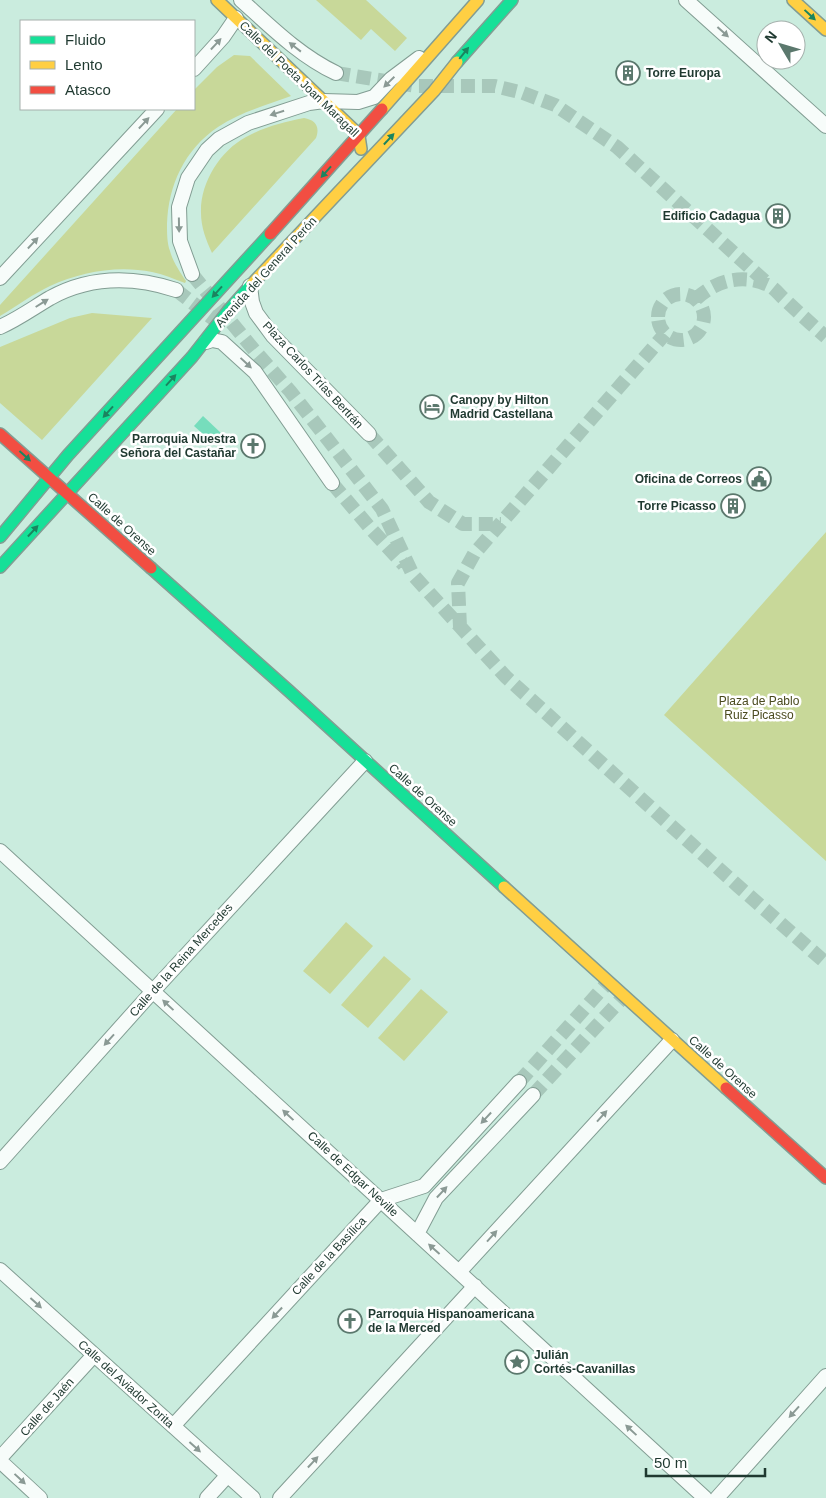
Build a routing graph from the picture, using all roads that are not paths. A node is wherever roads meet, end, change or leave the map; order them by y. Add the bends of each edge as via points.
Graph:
1 (217, 0) edge
2 (242, 0) edge
3 (478, 0) edge
4 (512, 0) edge
5 (686, 0) edge
6 (793, 0) edge
7 (236, 18) junction
8 (826, 30) edge
9 (441, 40) junction
10 (195, 68) edge
11 (336, 72) tunnel mouth
12 (324, 100) junction
13 (156, 110) edge
14 (826, 126) edge
15 (359, 136) junction
16 (320, 213) junction
17 (192, 274) tunnel mouth
18 (0, 278) edge
19 (250, 286) junction
20 (176, 290) tunnel mouth
21 (0, 327) edge
22 (206, 342) junction
23 (0, 434) edge
24 (369, 434) tunnel mouth
25 (50, 478) junction
26 (332, 482) tunnel mouth
27 (68, 494) junction
28 (0, 538) edge
29 (0, 567) edge
30 (365, 761) junction
31 (0, 851) edge
32 (153, 991) junction
33 (672, 1040) junction
34 (519, 1082) tunnel mouth
35 (533, 1095) tunnel mouth
36 (0, 1162) edge
37 (826, 1178) edge
38 (381, 1200) junction
39 (417, 1234) junction
40 (0, 1270) edge
41 (459, 1272) junction
42 (475, 1286) junction
43 (94, 1355) junction
44 (826, 1376) edge
45 (173, 1426) junction
46 (0, 1460) edge
47 (227, 1476) junction
48 (40, 1498) edge
49 (207, 1498) edge
50 (253, 1498) edge
51 (280, 1498) edge
52 (705, 1498) edge
53 (717, 1498) edge

1 - 7 main road, Calle del Poeta Joan Maragall
11 -> 2 street, Calle del Poeta Joan Maragall via 298,49
3 - 9 main road, Avenida del General Perón
16 -> 4 main road, Avenida del General Perón via 434,91
5 -> 14 street
6 -> 8 main road
10 -> 7 street
7 - 12 main road, Calle del Poeta Joan Maragall
9 -> 12 street, Avenida del General Perón via 374,97 358,102
9 - 15 main road, Avenida del General Perón
12 - 15 main road, Calle del Poeta Joan Maragall
12 -> 17 street, Avenida del General Perón via 248,123 207,150 188,178 180,207 180,241
18 -> 13 street
15 - 16 main road, Calle del Poeta Joan Maragall via 360,157 334,189
15 -> 25 main road, Avenida del General Perón
16 - 19 main road, Avenida del General Perón
19 - 22 main road, Avenida del General Perón
19 - 24 street, Plaza Carlos Trías Bertrán via 256,313 273,336
21 -> 20 street via 50,298 85,284 137,280
22 -> 26 street via 222,342 255,372
27 -> 22 main road, Avenida del General Perón
23 -> 25 main road, Calle de Orense
25 - 27 main road, Calle de Orense
25 - 28 main road, Avenida del General Perón
29 -> 27 main road, Avenida del General Perón
27 - 30 main road, Calle de Orense
30 - 32 street, Calle de la Reina Mercedes
30 - 33 main road, Calle de Orense
31 - 32 street, Calle de Edgar Neville
32 -> 36 street, Calle de la Reina Mercedes
38 -> 32 street, Calle de Edgar Neville
33 - 37 main road, Calle de Orense
41 -> 33 street
34 -> 38 street, Calle de la Basílica via 424,1186
39 -> 35 street via 436,1198
38 - 39 street, Calle de Edgar Neville
38 -> 45 street, Calle de la Basílica
41 -> 39 street, Calle de Edgar Neville
40 -> 43 street, Calle del Aviador Zorita
41 - 42 street, Calle de Edgar Neville
51 -> 42 street
52 -> 42 street, Calle de Edgar Neville
43 - 45 street, Calle del Aviador Zorita
43 - 46 street, Calle de Jaén
44 -> 53 street
45 -> 47 street, Calle del Aviador Zorita
46 -> 48 street
47 - 49 street
47 - 50 street, Calle del Aviador Zorita

